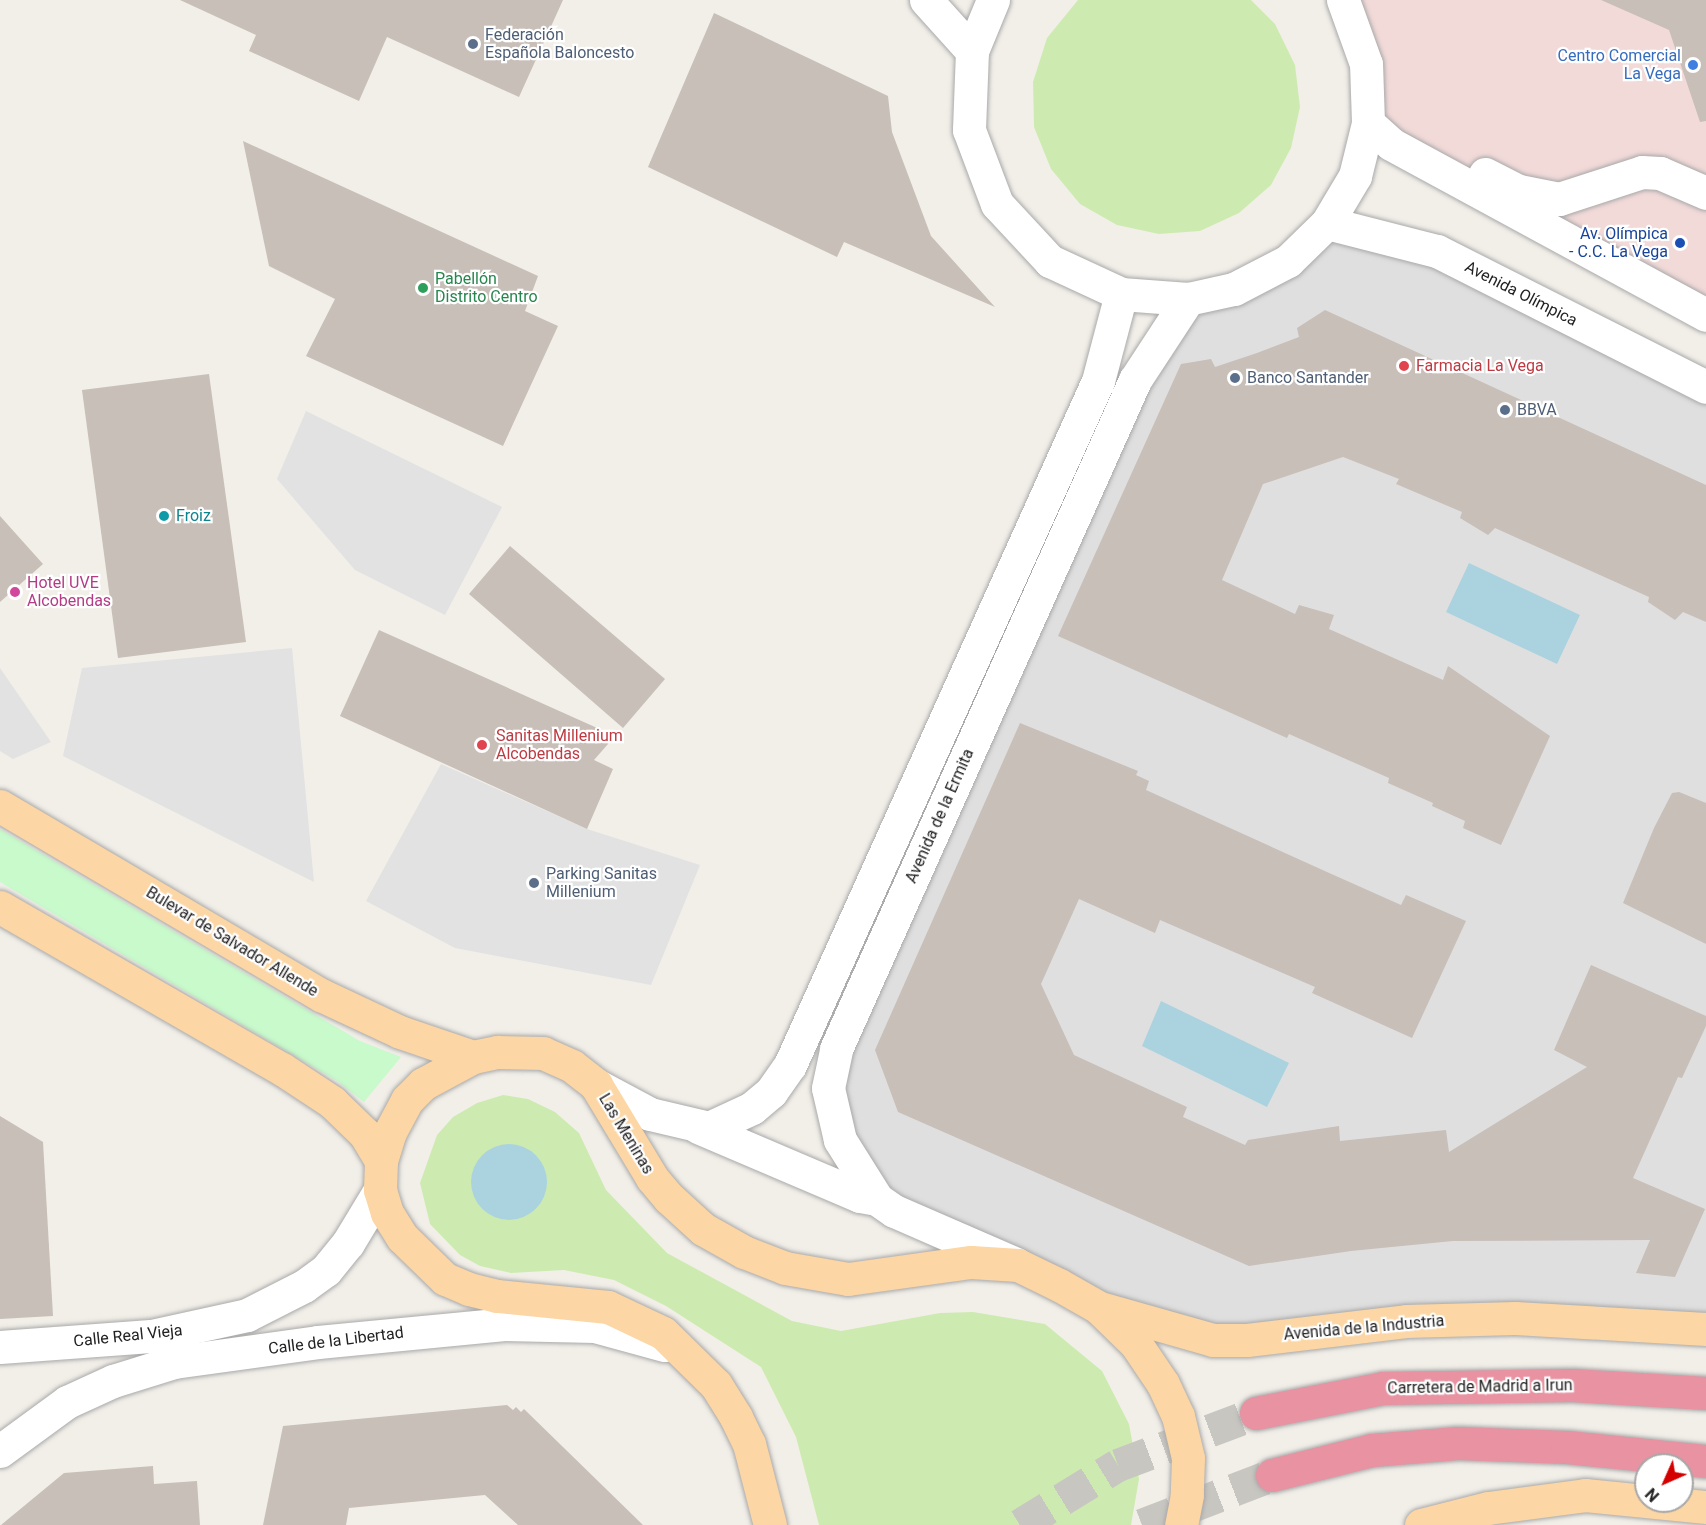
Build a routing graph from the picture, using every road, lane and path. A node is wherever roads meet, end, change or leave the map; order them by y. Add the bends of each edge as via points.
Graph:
1 (926, 0) edge
2 (993, 0) edge
3 (1343, 0) edge
4 (972, 51) junction
5 (1379, 133) junction
6 (1706, 193) edge
7 (1327, 223) junction
8 (1121, 294) junction
9 (1188, 299) junction
10 (1706, 315) edge
11 (1706, 387) edge
12 (0, 806) edge
13 (0, 907) edge
14 (473, 1057) junction
15 (596, 1085) junction
16 (698, 1127) junction
17 (380, 1176) junction
18 (877, 1199) junction
19 (1018, 1265) junction
20 (1098, 1307) junction
21 (1706, 1329) edge
22 (0, 1347) edge
23 (690, 1357) junction
24 (1706, 1393) edge
25 (1256, 1413) tunnel mouth
26 (749, 1444) junction
27 (0, 1451) edge
28 (1706, 1461) edge
29 (1272, 1475) tunnel mouth
30 (1706, 1507) edge
31 (750, 1525) edge
32 (770, 1525) edge
33 (1181, 1525) edge
34 (1421, 1525) edge

1 - 4 street
2 - 4 street
3 - 5 street via 1366,64
4 - 8 street via 969,130 997,204 1050,261
5 - 6 street via 1475,169 1519,191 1559,199 1642,172 1659,173
5 - 7 street
5 - 10 street
7 - 9 street via 1288,261 1234,289
7 - 11 street, Avenida Olímpica via 1437,251
8 - 9 street
8 - 16 street, Avenida de la Ermita via 1098,381 790,1065 771,1092 752,1108 722,1124
9 - 18 street, Avenida de la Ermita via 1136,380 836,1049 828,1088 831,1111 840,1140
12 - 14 main road, Bulevar de Salvador Allende via 321,995 399,1032
13 - 17 main road via 282,1069 332,1102 365,1134
14 - 15 main road, Las Meninas via 513,1051 543,1053 572,1066
14 - 17 main road, Las Meninas via 423,1084 407,1100 390,1132
15 - 16 street, Avenida de la Ermita via 650,1114
15 - 19 main road, Las Meninas via 652,1178 669,1198 703,1229 744,1252 795,1271 848,1279 971,1262
16 - 18 street via 860,1196
17 - 22 street, Calle Real Vieja via 348,1244 326,1270 304,1286 247,1315 151,1336
17 - 23 main road via 387,1214 402,1237 445,1278 497,1296 608,1307 663,1334
18 - 19 street, Avenida de la Ermita via 894,1211
19 - 20 main road, Las Meninas
20 - 21 main road, Avenida de la Industria via 1213,1340 1247,1340 1406,1321 1515,1318
20 - 33 main road, Las Meninas via 1136,1344 1178,1416 1188,1458
23 - 26 main road via 716,1385
23 - 27 street, Calle de la Libertad via 652,1339 559,1322 451,1327 174,1362 113,1381 67,1402
24 - 25 highway, Carretera de Madrid a Irun via 1572,1385 1383,1388
26 - 31 main road
26 - 32 main road
28 - 29 highway via 1567,1447 1458,1443 1372,1450
30 - 34 main road via 1585,1495 1488,1508

